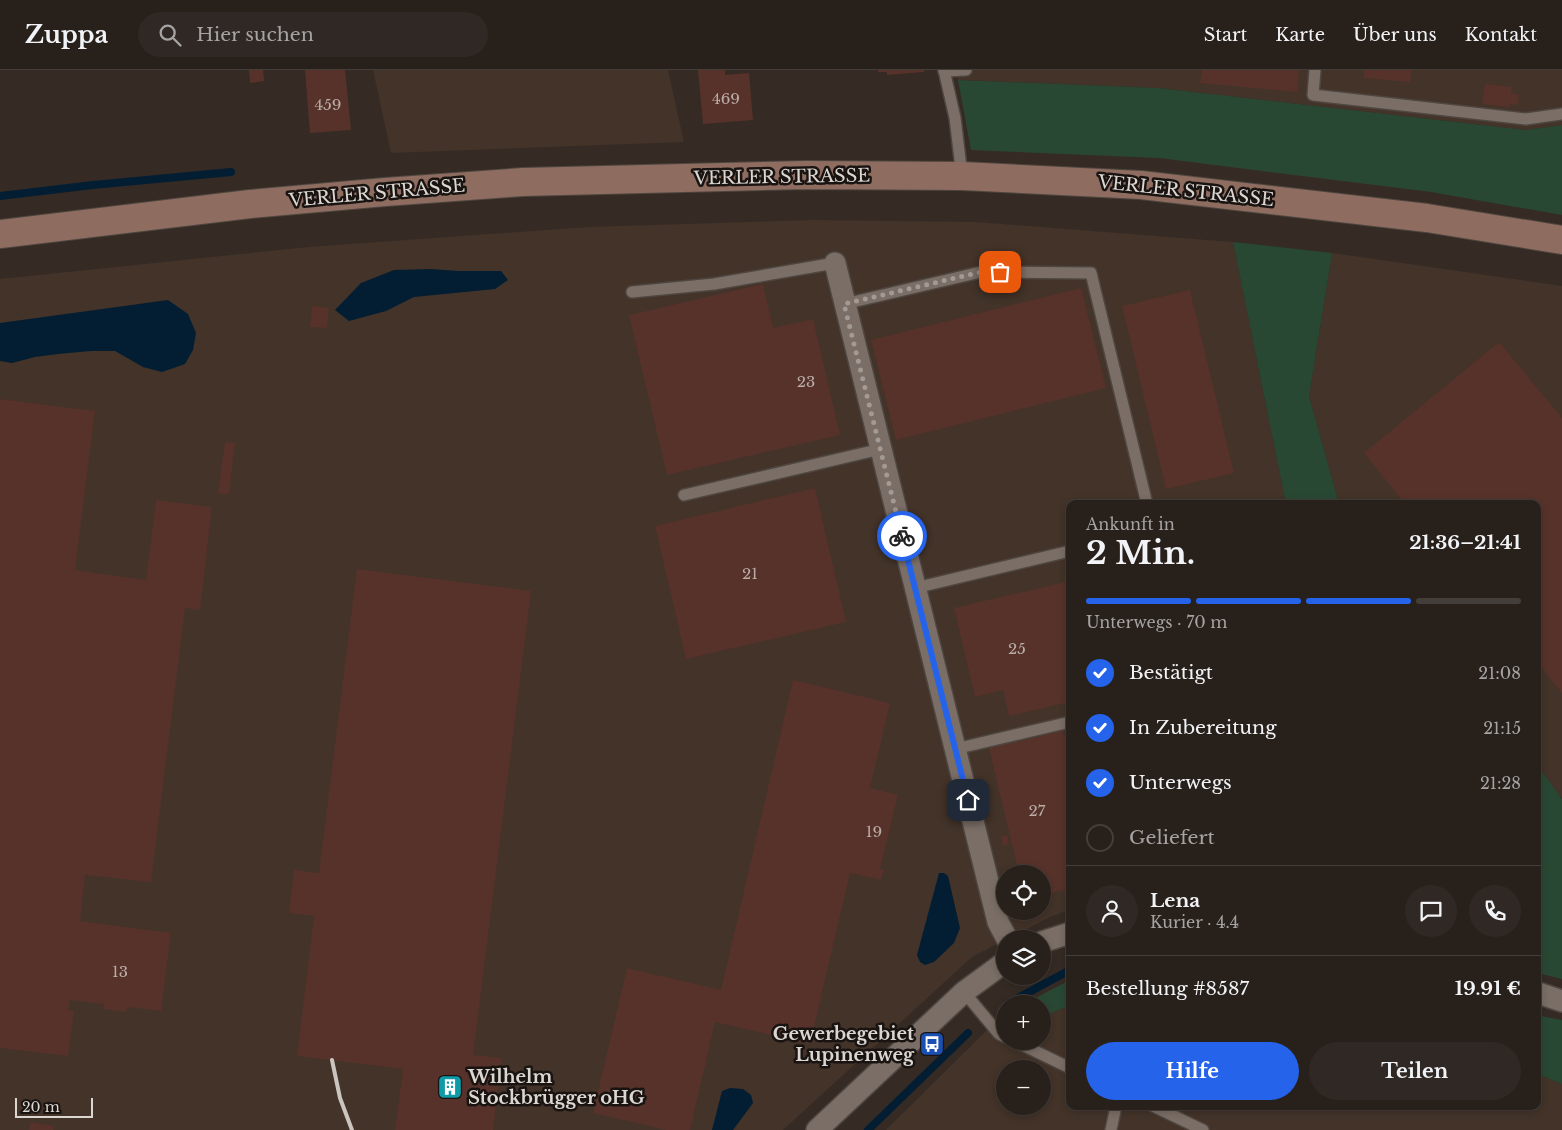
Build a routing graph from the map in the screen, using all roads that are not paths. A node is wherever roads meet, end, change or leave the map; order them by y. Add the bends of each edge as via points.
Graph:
1 (966, 70) edge
2 (1315, 70) edge
3 (944, 71) edge
4 (1562, 114) edge
5 (962, 176) junction
6 (0, 234) edge
7 (1562, 240) edge
8 (835, 262) joint
9 (632, 292) dead end
10 (844, 304) junction
11 (881, 449) junction
12 (684, 495) dead end
13 (1146, 500) edge
14 (1066, 552) edge
15 (915, 588) junction
16 (1066, 723) edge
17 (955, 749) junction
18 (1002, 930) edge
19 (1066, 933) edge
20 (1051, 939) edge
21 (996, 969) edge
22 (964, 992) junction
23 (1541, 994) edge
24 (1562, 1001) edge
25 (996, 1030) edge
26 (1033, 1050) edge
27 (1066, 1066) edge
28 (1115, 1110) edge
29 (1161, 1110) edge
30 (817, 1130) edge
31 (1111, 1130) edge
32 (1204, 1130) edge

1 - 3 lane
2 - 4 lane via 1314,95 1526,119
3 - 5 lane via 955,118
5 - 6 main road, VERLER STRASSE via 806,174 523,182 250,204
5 - 7 main road, VERLER STRASSE via 1141,184 1427,218
8 - 9 lane via 714,284
8 - 10 street
10 - 11 street
10 - 13 lane via 981,272 1091,273
11 - 12 lane
11 - 15 street
14 - 15 lane
15 - 17 street
16 - 17 lane
17 - 18 street
19 - 20 street
21 - 22 street
22 - 25 lane
22 - 30 street
23 - 24 street
26 - 27 lane
28 - 31 lane
29 - 32 lane

